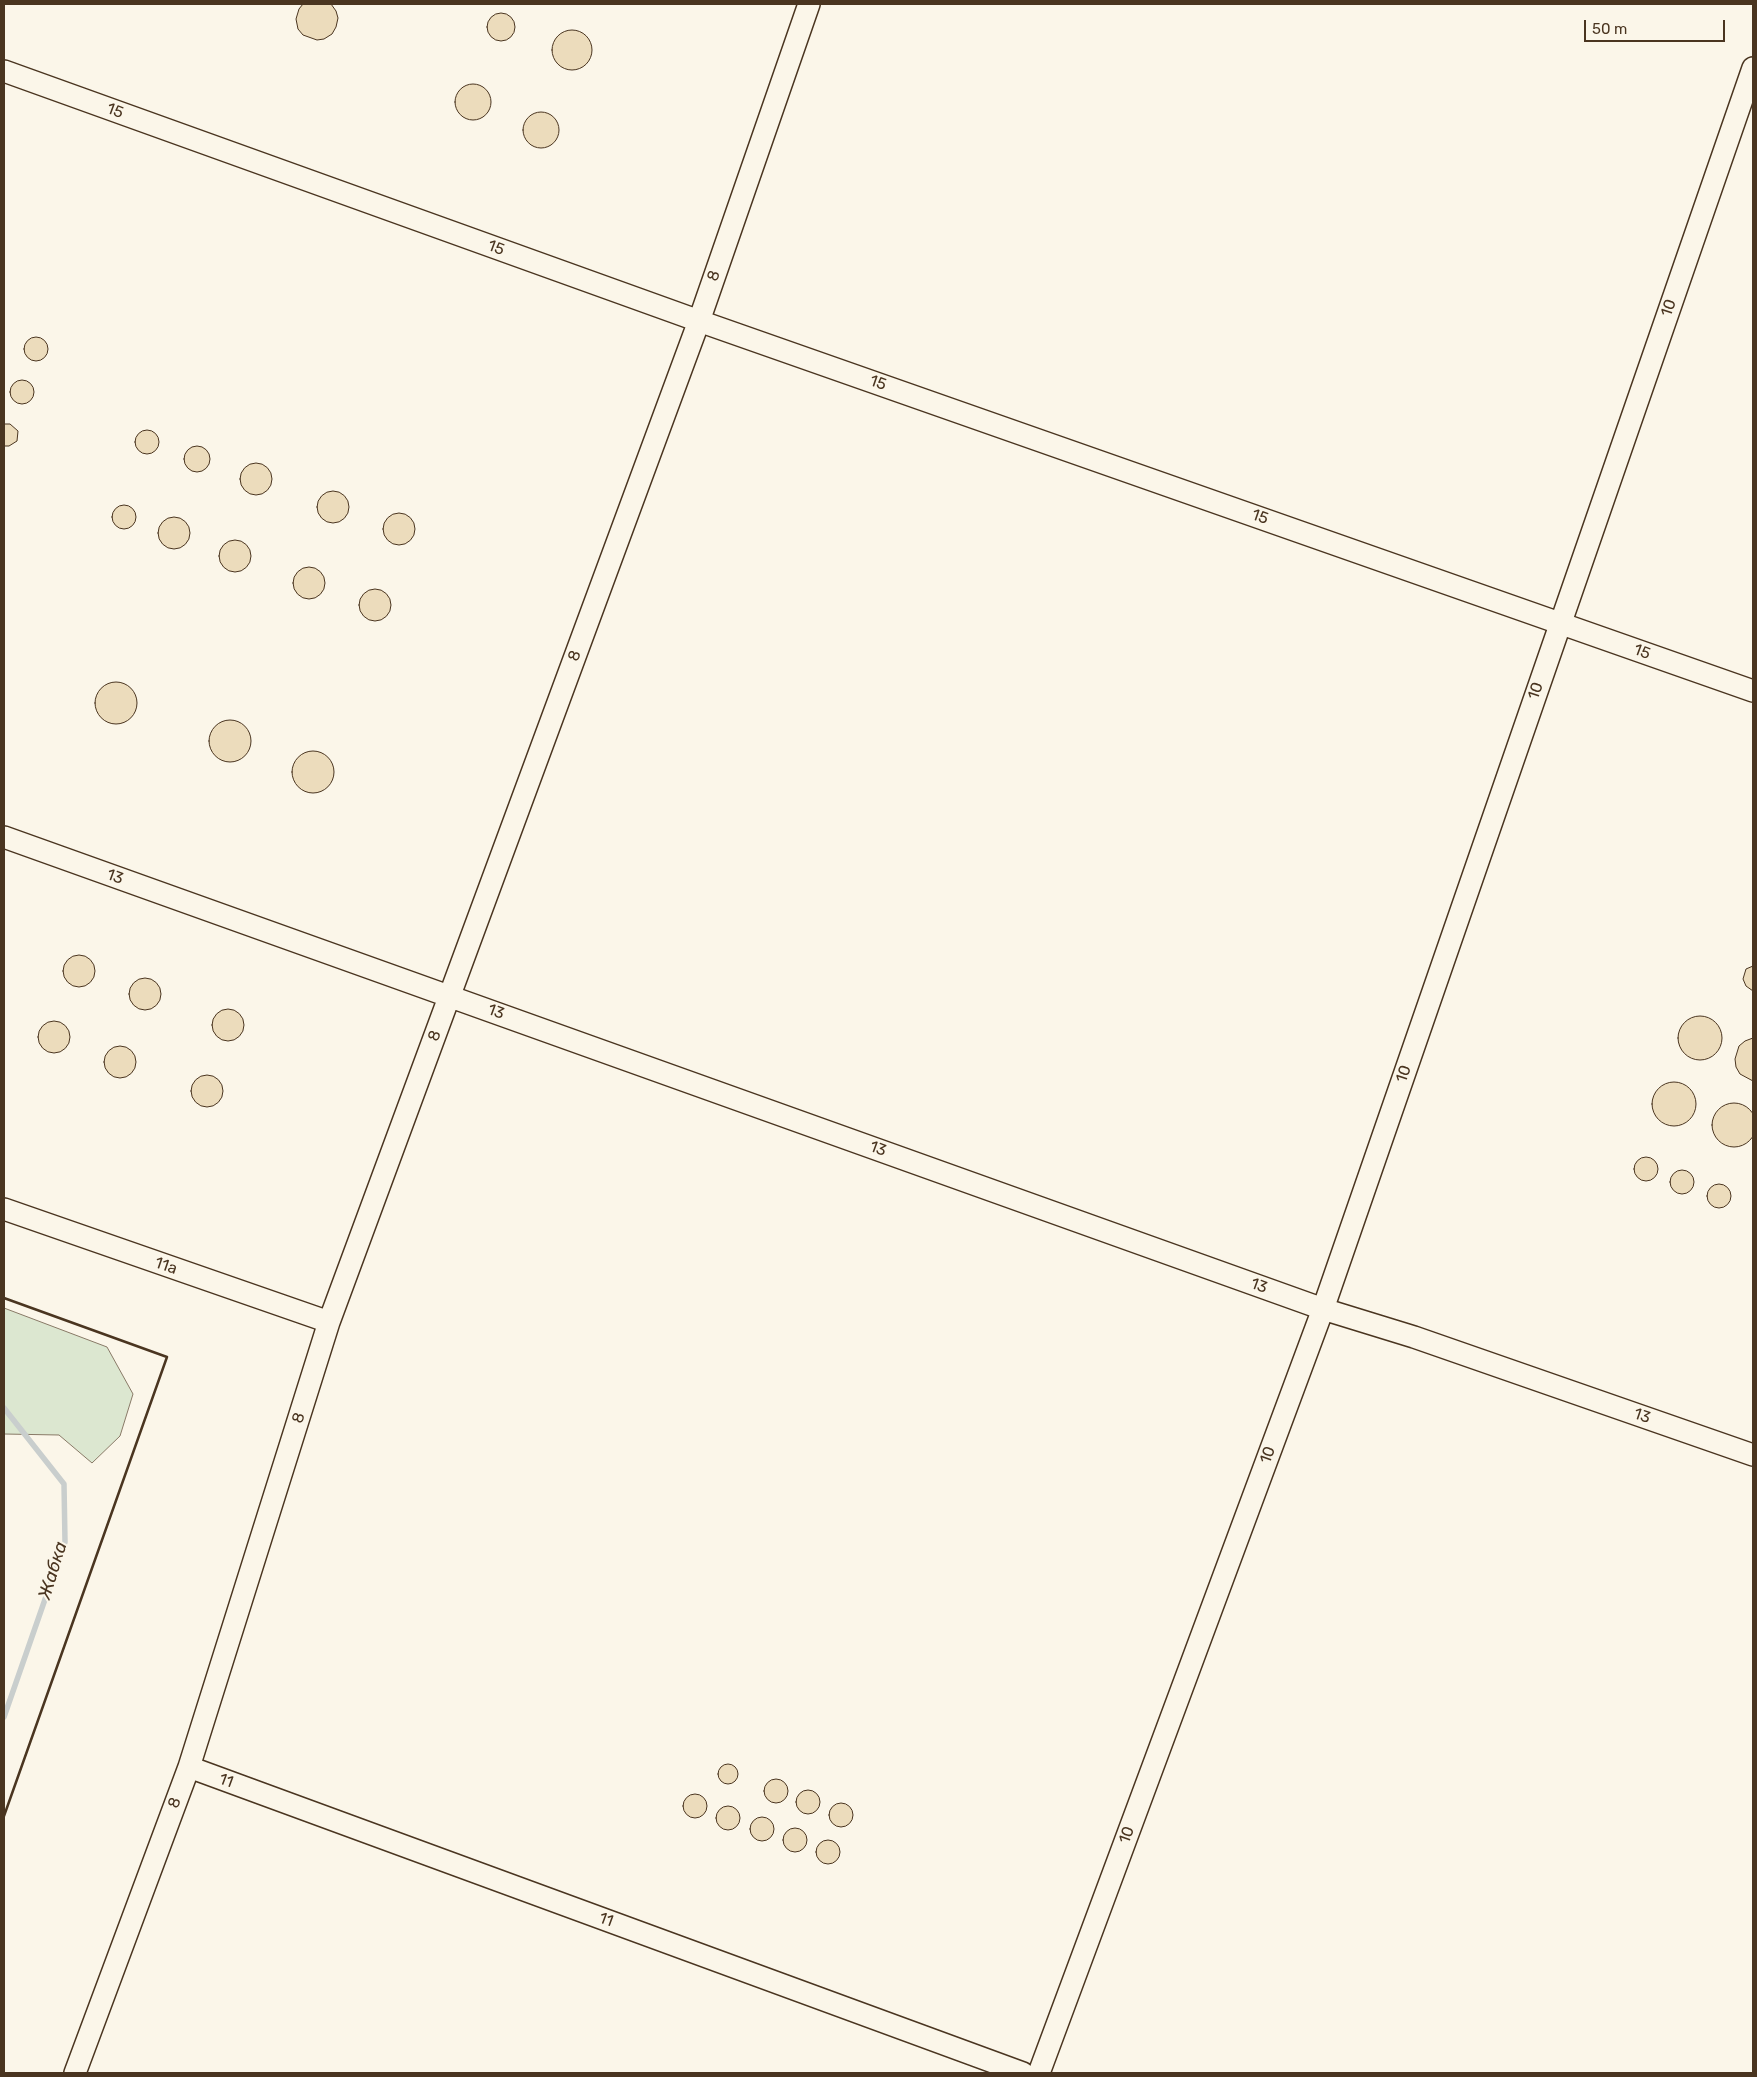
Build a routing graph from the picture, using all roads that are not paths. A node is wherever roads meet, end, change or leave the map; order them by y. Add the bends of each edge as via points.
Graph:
1 (809, 4) edge
2 (1753, 68) edge
3 (4, 71) edge
4 (699, 321) junction
5 (1560, 623) junction
6 (1753, 691) edge
7 (4, 837) edge
8 (450, 996) junction
9 (4, 1209) edge
10 (1323, 1309) junction
11 (329, 1322) junction
12 (1753, 1455) edge
13 (188, 1767) junction
14 (75, 2073) edge
15 (1023, 2073) edge
16 (1038, 2073) edge

1 - 4 lane, 8 / 8
2 - 5 lane, 10 / 10
3 - 4 lane, 15 / 15
4 - 5 lane, 15 / 15
4 - 8 lane, 8 / 8
5 - 6 lane, 15 / 15
5 - 10 lane, 10 / 10
7 - 8 lane, 13 / 13
8 - 10 lane, 13 / 13
8 - 11 lane, 8 / 8
9 - 11 lane, 11a / 11a
10 - 12 lane, 13 / 13 via 1414,1337
10 - 16 lane, 10 / 10
11 - 13 lane, 8 / 8
13 - 14 lane, 8 / 8
13 - 15 lane, 11 / 11

